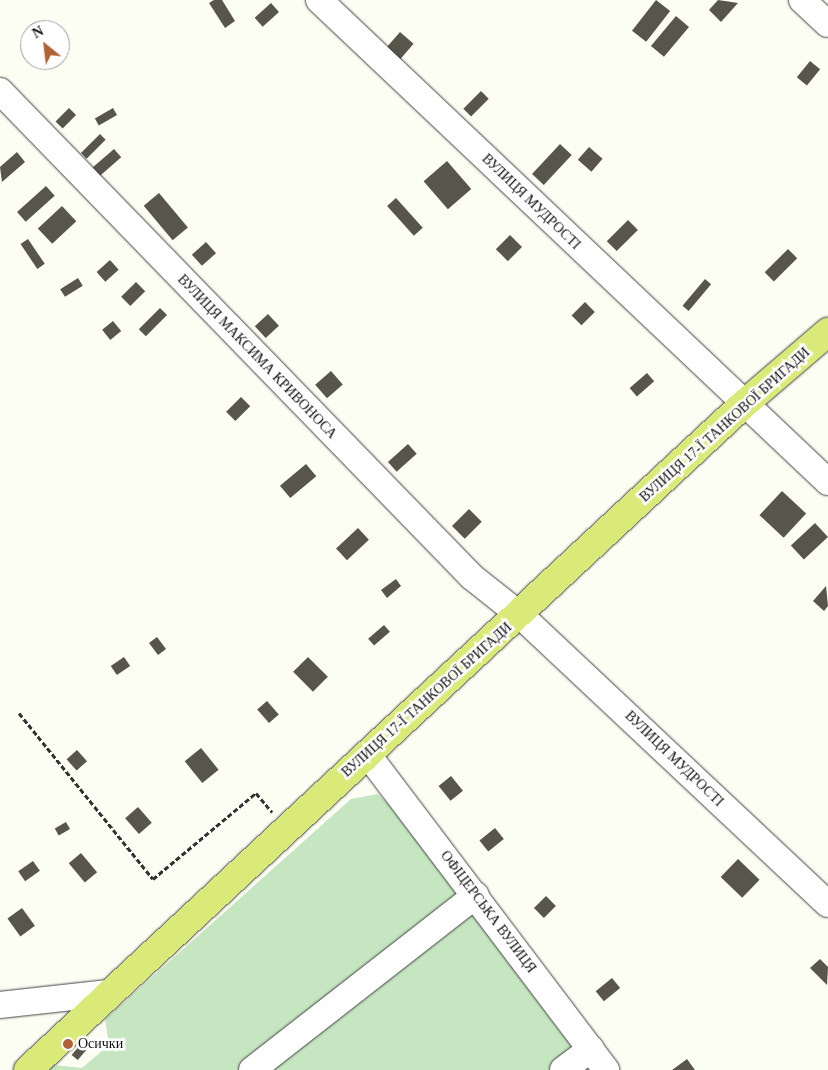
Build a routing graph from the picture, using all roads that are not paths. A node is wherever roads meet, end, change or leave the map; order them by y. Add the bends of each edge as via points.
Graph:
1 (319, 0) edge
2 (802, 0) edge
3 (828, 24) edge
4 (0, 91) edge
5 (828, 332) edge
6 (744, 404) junction
7 (828, 482) edge
8 (520, 615) junction
9 (368, 755) junction
10 (476, 895) junction
11 (828, 904) edge
12 (109, 993) junction
13 (0, 1005) edge
14 (590, 1049) junction
15 (28, 1070) edge
16 (252, 1070) edge
17 (564, 1070) edge
18 (606, 1070) edge

1 - 6 street, ВУЛИЦЯ МУДРОСТІ
2 - 3 street
4 - 8 street, ВУЛИЦЯ МАКСИМА КРИВОНОСА via 472,577
5 - 6 main road, ВУЛИЦЯ 17-Ї ТАНКОВОЇ БРИГАДИ
6 - 7 street, ВУЛИЦЯ МУДРОСТІ
6 - 8 main road, ВУЛИЦЯ 17-Ї ТАНКОВОЇ БРИГАДИ
8 - 9 main road, ВУЛИЦЯ 17-Ї ТАНКОВОЇ БРИГАДИ
8 - 11 street, ВУЛИЦЯ МУДРОСТІ
9 - 10 street, ОФІЦЕРСЬКА ВУЛИЦЯ
9 - 12 main road, ВУЛИЦЯ 17-Ї ТАНКОВОЇ БРИГАДИ
10 - 14 street, ОФІЦЕРСЬКА ВУЛИЦЯ
10 - 16 street
12 - 13 street
12 - 15 main road, ВУЛИЦЯ 17-Ї ТАНКОВОЇ БРИГАДИ
14 - 17 street
14 - 18 street, ОФІЦЕРСЬКА ВУЛИЦЯ

